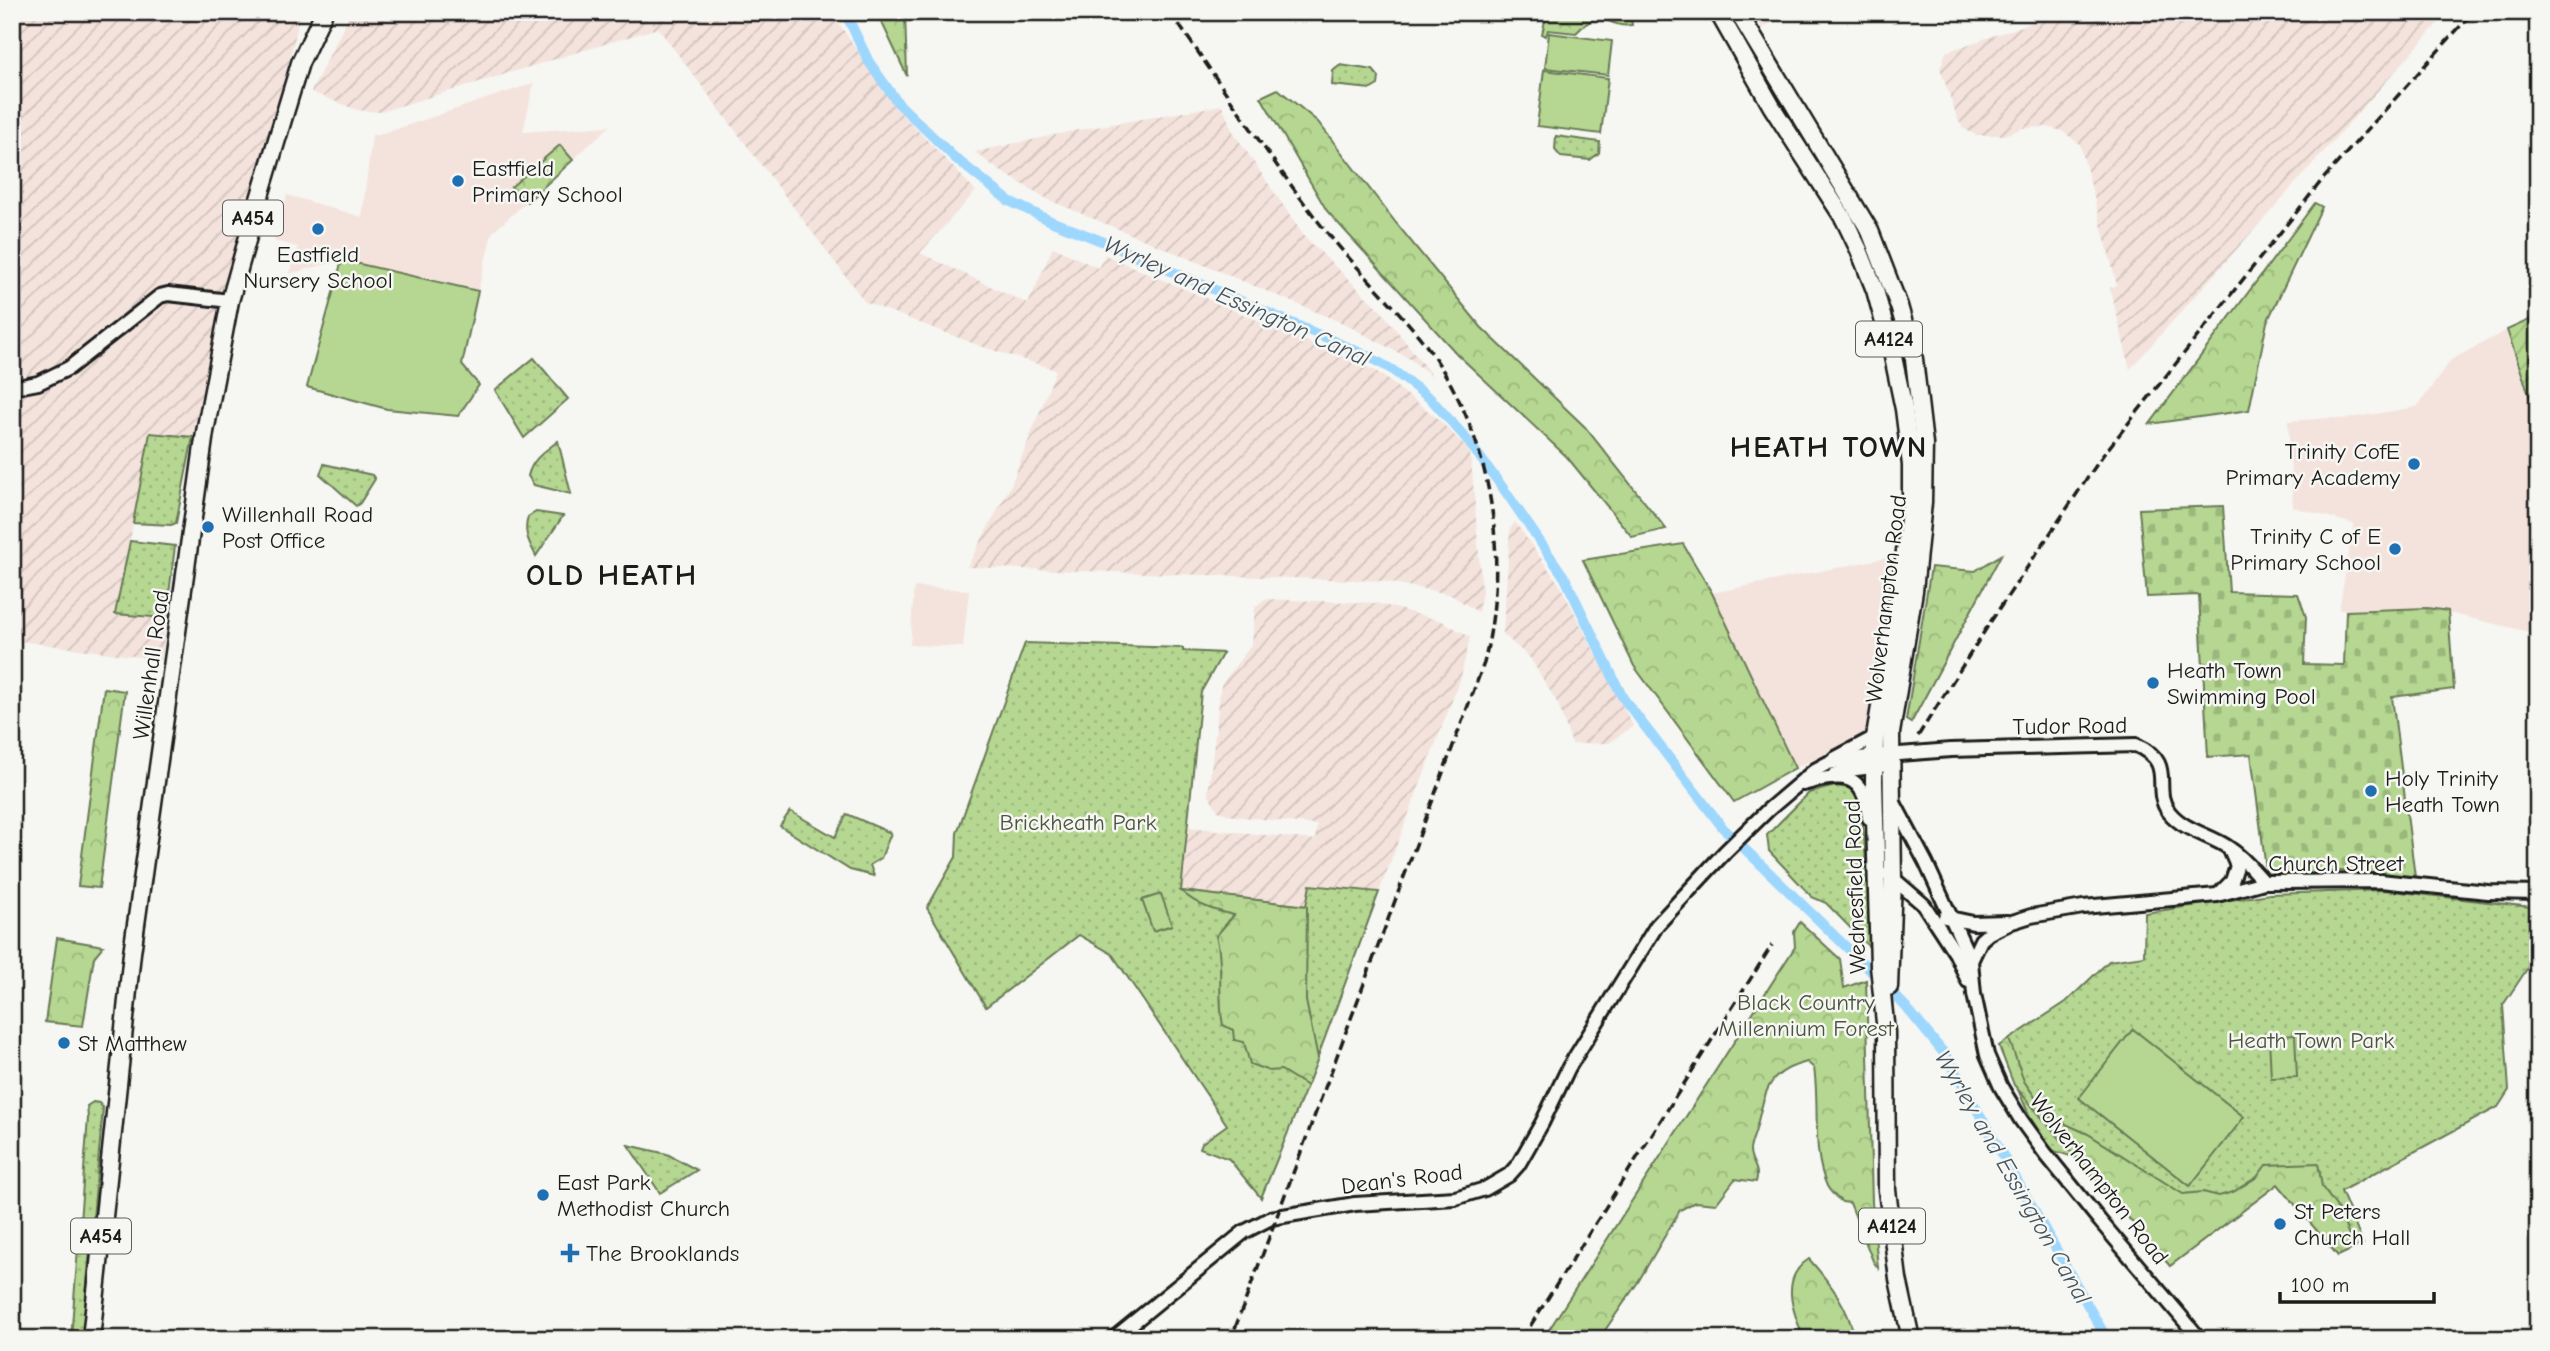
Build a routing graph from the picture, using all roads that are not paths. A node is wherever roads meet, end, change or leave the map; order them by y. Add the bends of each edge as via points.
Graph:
1 (324, 12) edge
2 (1718, 12) edge
3 (1738, 12) edge
4 (1791, 101) junction
5 (1772, 107) junction
6 (230, 301) junction
7 (12, 388) edge
8 (1917, 503) junction
9 (1875, 737) junction
10 (1879, 759) junction
11 (1828, 763) junction
12 (1818, 780) junction
13 (1799, 785) junction
14 (1890, 796) junction
15 (1893, 836) junction
16 (1915, 841) junction
17 (2228, 847) junction
18 (1876, 854) junction
19 (1926, 863) junction
20 (1893, 880) junction
21 (2264, 881) junction
22 (2538, 893) edge
23 (2217, 895) junction
24 (1929, 908) junction
25 (1950, 920) junction
26 (2012, 922) junction
27 (1885, 927) junction
28 (1970, 961) junction
29 (1974, 995) junction
30 (91, 1339) edge
31 (1113, 1339) edge
32 (1912, 1339) edge
33 (2200, 1339) edge

1 - 6 main road, Willenhall Road / A454 via 297,73
2 - 5 main road, A4124
3 - 4 main road, A4124
4 - 5 main road
4 - 8 main road, Wolverhampton Road / A4124 via 1870,231 1899,306 1920,399 1924,444
5 - 8 main road, Wolverhampton Road / A4124 via 1844,219 1875,290 1899,377
6 - 7 street via 168,293 160,296 69,368 38,383
6 - 30 main road, Willenhall Road / A454 via 200,467 139,893
8 - 9 main road, Wolverhampton Road / A4124
8 - 10 main road, Wolverhampton Road / A4124 via 1914,591 1891,733
9 - 10 main road, Wolverhampton Road / A4124
9 - 11 street
10 - 11 street
10 - 12 street
10 - 14 main road, Wolverhampton Road / A4124
10 - 17 street, Tudor Road via 1951,750 2136,744 2156,759 2167,810
10 - 18 main road, Wednesfield Road / A4124
11 - 13 street, Dean's Road
12 - 13 street
12 - 18 street via 1840,778 1857,783 1865,794
13 - 31 street, Dean's Road via 1726,850 1657,925 1509,1175 1455,1198 1355,1204 1262,1221
14 - 15 main road, Wolverhampton Road / A4124
14 - 16 street, Wolverhampton Road
15 - 16 street via 1901,834
15 - 20 main road, Wolverhampton Road / A4124
16 - 19 street, Wolverhampton Road
17 - 21 street, Tudor Road
17 - 23 street via 2237,866 2232,881
18 - 20 street, Wolverhampton Road
18 - 27 main road, Wednesfield Road / A4124
19 - 24 street
19 - 25 street, Wolverhampton Road
20 - 24 street, Wolverhampton Road
20 - 27 main road, Wednesfield Road / A4124
21 - 22 street, Church Street via 2380,881
21 - 23 street, Church Street
23 - 26 street, Church Street via 2083,907
24 - 25 street, Church Street
24 - 29 street, Wolverhampton Road
25 - 26 street, Church Street
25 - 28 street, Wolverhampton Road
26 - 28 street, Church Street via 1981,940
27 - 32 main road, Wednesfield Road / A4124 via 1888,1190 1898,1279
28 - 29 street, Wolverhampton Road
29 - 33 street, Wolverhampton Road via 1987,1055 2021,1120

